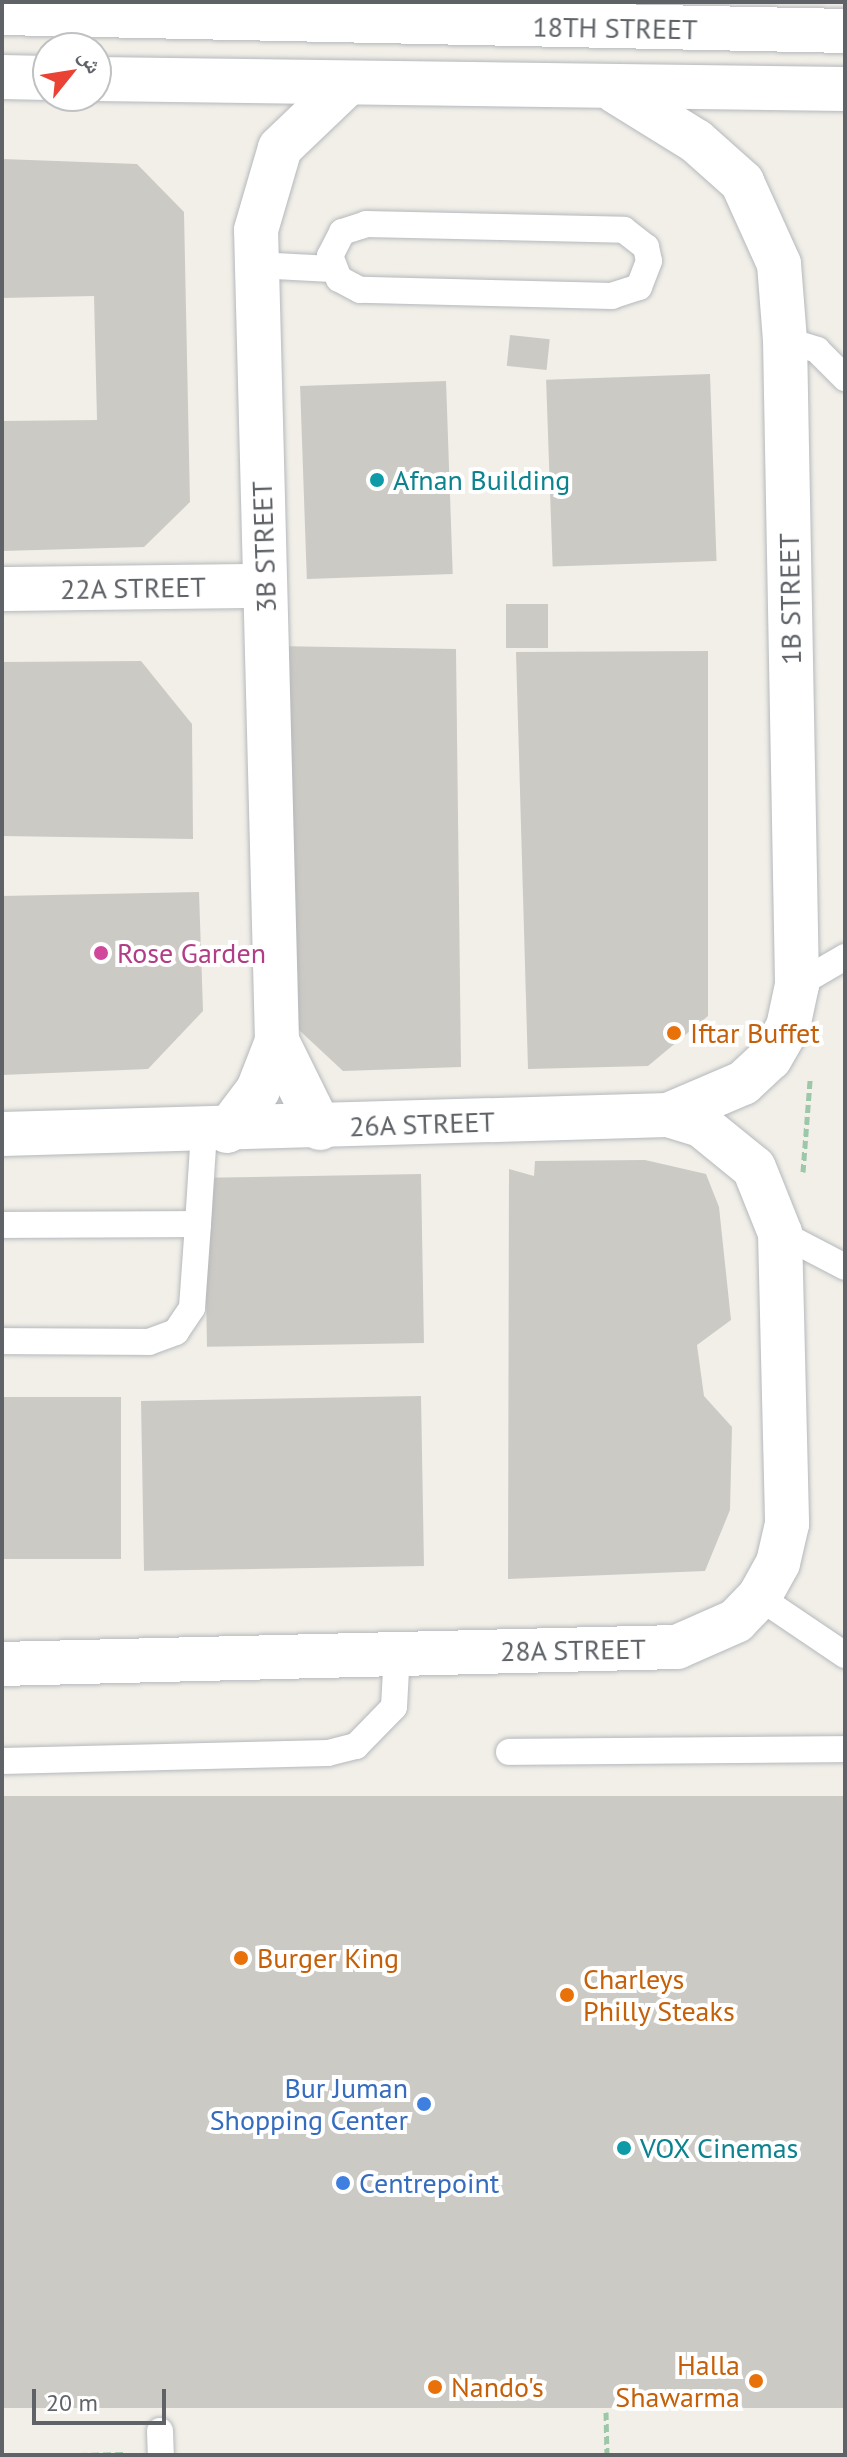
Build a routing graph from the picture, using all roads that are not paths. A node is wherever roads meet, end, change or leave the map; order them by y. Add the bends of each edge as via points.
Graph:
1 (2, 13) edge
2 (649, 16) edge
3 (845, 31) edge
4 (2, 77) edge
5 (32, 78) edge
6 (112, 79) edge
7 (346, 85) junction
8 (845, 89) edge
9 (615, 91) junction
10 (256, 265) junction
11 (332, 269) junction
12 (785, 340) junction
13 (845, 378) edge
14 (265, 586) junction
15 (2, 589) edge
16 (845, 957) edge
17 (792, 1006) junction
18 (277, 1041) junction
19 (668, 1115) junction
20 (320, 1128) junction
21 (215, 1131) junction
22 (2, 1134) edge
23 (775, 1215) junction
24 (198, 1224) junction
25 (2, 1225) edge
26 (845, 1267) edge
27 (2, 1341) edge
28 (759, 1597) junction
29 (397, 1651) junction
30 (845, 1655) edge
31 (2, 1664) edge
32 (845, 1749) edge
33 (509, 1752) dead end
34 (2, 1761) edge

1 - 2 street, 18TH STREET
2 - 3 street, 18TH STREET
4 - 5 street
6 - 7 street
7 - 9 street
7 - 10 street, 3B STREET via 297,125 267,174
8 - 9 street
9 - 12 street, 1B STREET via 696,141 742,182 779,264
10 - 11 lane
10 - 14 street, 3B STREET
11 - 11 lane via 360,290 612,296 639,287 649,261 646,247 624,230 366,224 342,232
12 - 13 lane via 817,350
12 - 17 street, 1B STREET
14 - 15 street, 22A STREET
14 - 18 street, 3B STREET
16 - 17 lane
17 - 19 street via 743,1083
18 - 20 street, 3B STREET
18 - 21 street, 3B STREET via 258,1090
19 - 20 street, 26A STREET
19 - 23 street, 26A STREET via 730,1143
20 - 21 street, 26A STREET
21 - 22 street, 26A STREET
21 - 24 lane
23 - 26 lane
23 - 28 street, 28A STREET via 787,1524 778,1563
24 - 25 lane
24 - 27 lane via 192,1308 176,1332 149,1342
28 - 29 street, 28A STREET via 736,1621 677,1647
28 - 30 lane
29 - 31 street, 28A STREET
29 - 34 lane via 394,1707 356,1746 328,1753
32 - 33 lane

